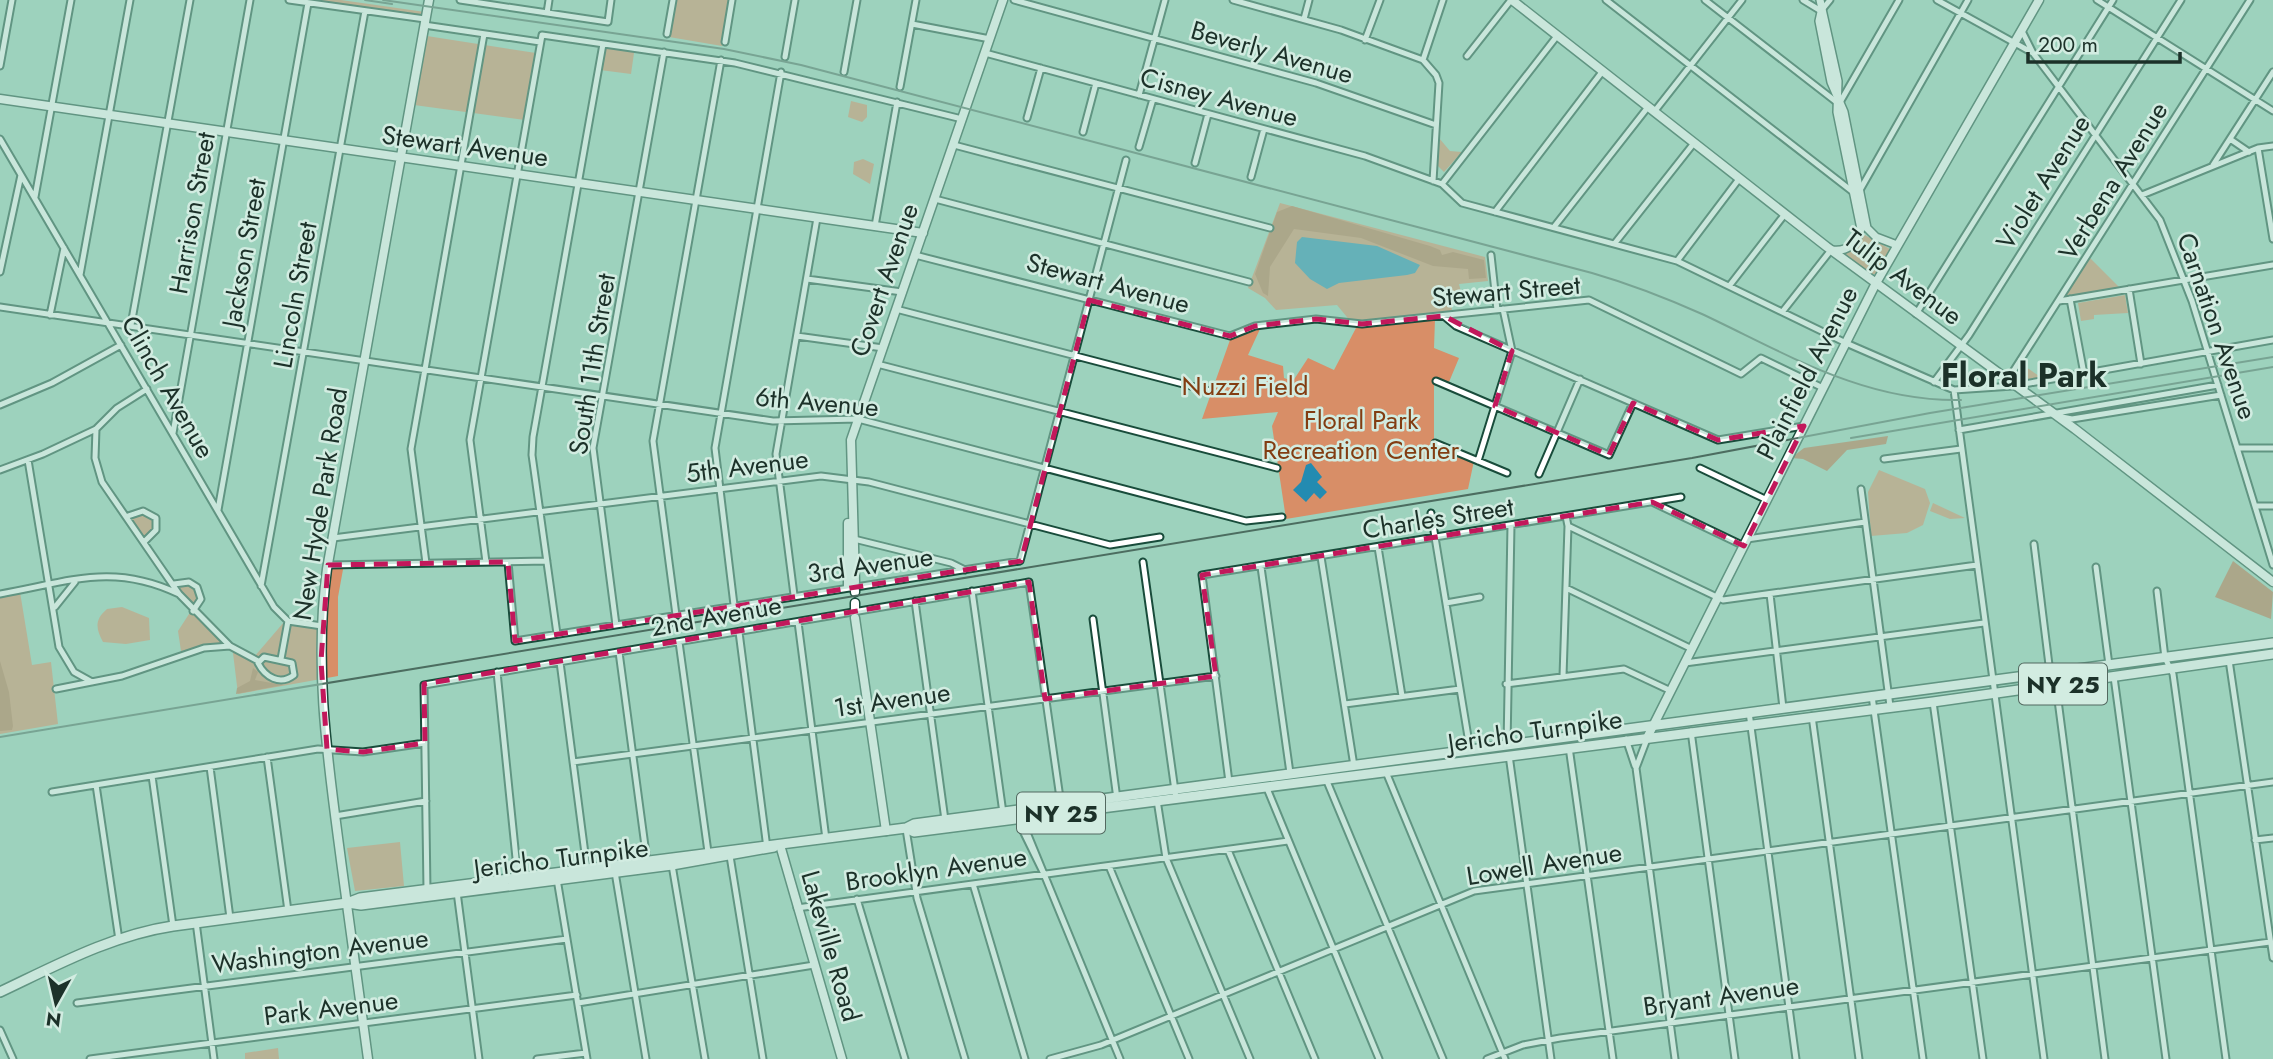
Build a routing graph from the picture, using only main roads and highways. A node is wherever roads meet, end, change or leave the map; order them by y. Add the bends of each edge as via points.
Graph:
1 (429, 0) edge
2 (1003, 0) edge
3 (1511, 0) edge
4 (2039, 0) edge
5 (0, 99) edge
6 (401, 158) junction
7 (923, 233) junction
8 (1876, 283) junction
9 (851, 499) junction
10 (2273, 582) edge
11 (856, 610) road end
12 (2273, 643) edge
13 (2273, 654) edge
14 (1654, 725) junction
15 (1648, 736) junction
16 (1451, 751) junction
17 (1390, 772) junction
18 (1265, 781) junction
19 (1175, 794) junction
20 (1117, 802) junction
21 (1021, 815) junction
22 (1003, 817) junction
23 (906, 828) junction
24 (887, 831) junction
25 (780, 845) junction
26 (767, 848) junction
27 (632, 862) junction
28 (648, 864) junction
29 (587, 872) junction
30 (615, 872) junction
31 (347, 903) junction
32 (0, 992) edge
33 (368, 1059) edge
34 (842, 1059) edge

1 - 6 main road, New Hyde Park Road
2 - 7 main road, Covert Avenue
3 - 8 main road, Tulip Avenue
4 - 8 main road, Plainfield Avenue
5 - 6 main road, Stewart Avenue
6 - 7 main road, Stewart Avenue
6 - 31 main road, New Hyde Park Road via 328,565 322,626 327,749
7 - 9 main road, Covert Avenue via 850,445
8 - 10 main road, Tulip Avenue
8 - 14 main road, Plainfield Avenue
9 - 9 main road, Covert Avenue via 853,588 854,539
11 - 24 main road
12 - 14 main road, Jericho Turnpike / NY 25
13 - 15 main road, Jericho Turnpike / NY 25
14 - 15 main road, Plainfield Avenue
14 - 16 main road, Jericho Turnpike / NY 25
15 - 17 main road, Jericho Turnpike / NY 25
16 - 17 main road via 1449,757
16 - 18 main road, Jericho Turnpike / NY 25 via 1290,773
17 - 18 main road, Jericho Turnpike / NY 25
18 - 19 main road, Jericho Turnpike / NY 25
18 - 19 main road, Jericho Turnpike / NY 25 via 1230,782
19 - 20 main road, Jericho Turnpike / NY 25
20 - 21 main road, Jericho Turnpike / NY 25
20 - 21 main road, Jericho Turnpike / NY 25
21 - 22 main road, Jericho Turnpike / NY 25
22 - 23 main road, Jericho Turnpike / NY 25 via 944,820
22 - 23 main road, Jericho Turnpike / NY 25 via 914,832
23 - 24 main road, Jericho Turnpike / NY 25
24 - 25 main road, Jericho Turnpike / NY 25
25 - 26 main road, Jericho Turnpike / NY 25
25 - 34 main road, Lakeville Road
26 - 28 main road, Jericho Turnpike / NY 25 via 708,852
26 - 28 main road, Jericho Turnpike / NY 25 via 672,865
27 - 28 main road, Jericho Turnpike / NY 25
27 - 29 main road, Jericho Turnpike / NY 25
27 - 30 main road
28 - 30 main road, Jericho Turnpike / NY 25
29 - 30 main road, Jericho Turnpike / NY 25
29 - 31 main road, Jericho Turnpike / NY 25 via 361,905
31 - 32 main road, Jericho Turnpike / NY 25 via 173,926 119,940
31 - 33 main road, New Hyde Park Road

